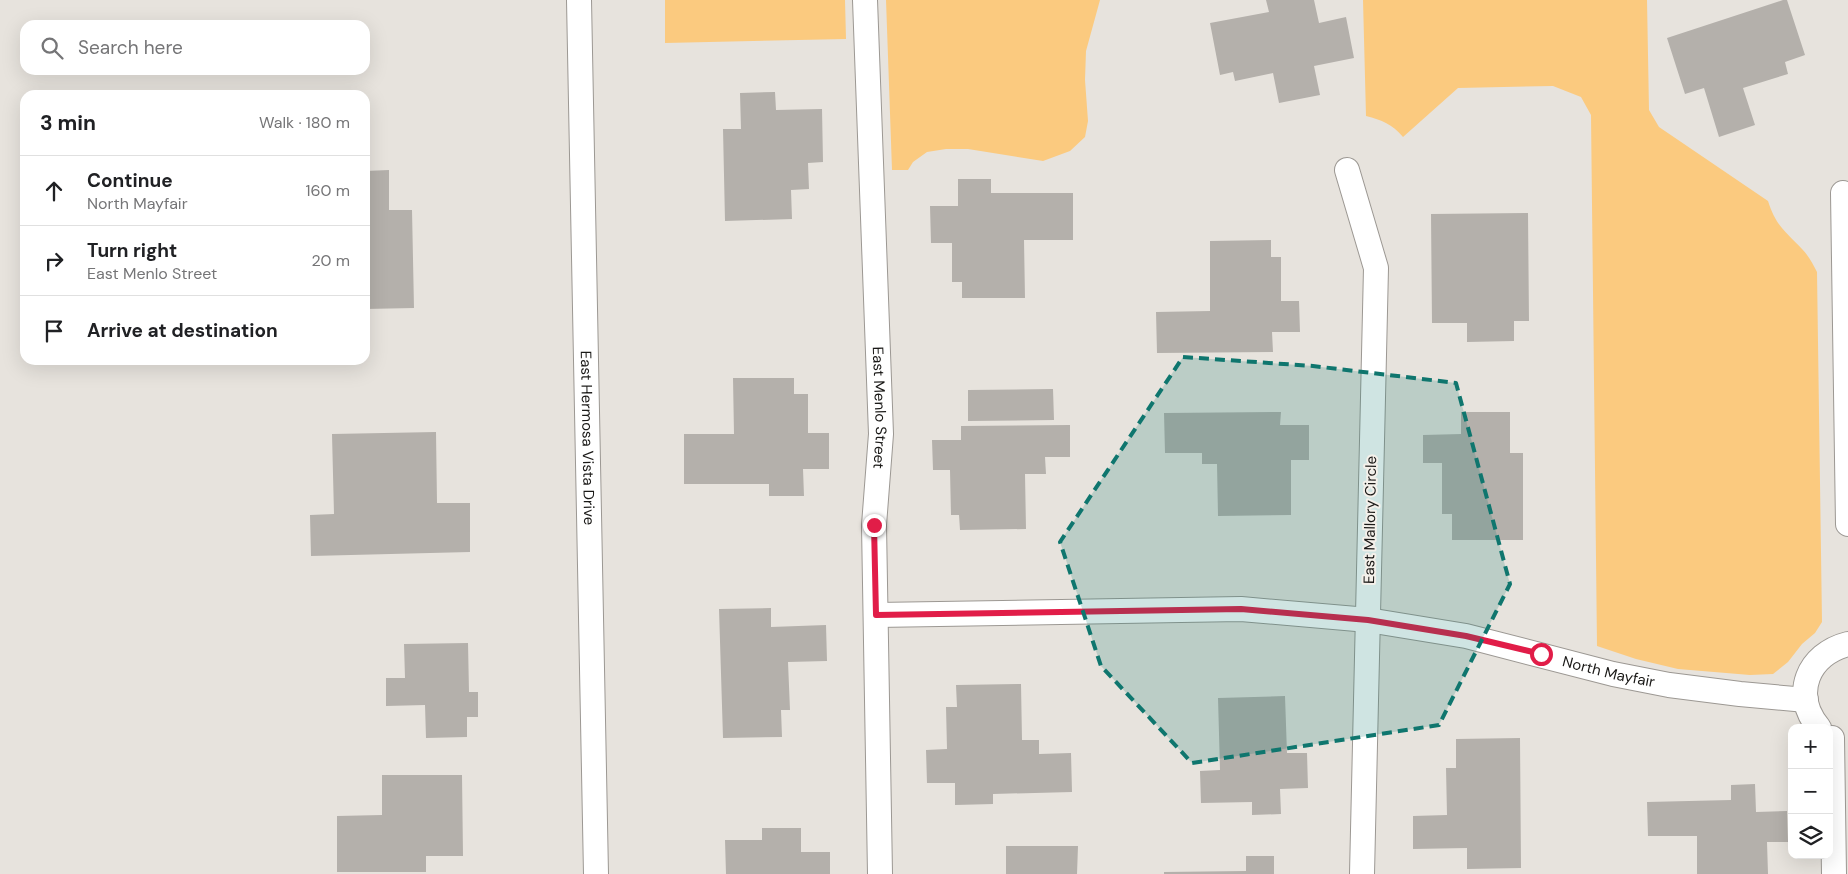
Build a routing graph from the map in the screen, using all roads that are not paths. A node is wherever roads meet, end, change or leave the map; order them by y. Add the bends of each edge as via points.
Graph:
1 (579, 0) edge
2 (865, 0) edge
3 (1347, 170) dead end
4 (1843, 192) dead end
5 (1848, 524) edge
6 (876, 615) junction
7 (1368, 620) junction
8 (1848, 644) edge
9 (1806, 700) junction
10 (1817, 724) edge
11 (1832, 769) edge
12 (596, 874) edge
13 (880, 874) edge
14 (1362, 874) edge
15 (1834, 874) edge

1 - 12 street, East Hermosa Vista Drive
2 - 6 street, East Menlo Street via 881,434 874,525
3 - 7 street, East Mallory Circle via 1376,268
4 - 5 street
6 - 7 street, North Mayfair via 1241,609
6 - 13 street, East Menlo Street
7 - 9 street, North Mayfair via 1466,636 1669,685
7 - 14 street, East Mallory Circle
8 - 9 street via 1834,647 1820,657 1810,671 1805,687
9 - 10 street via 1812,720
11 - 15 street

